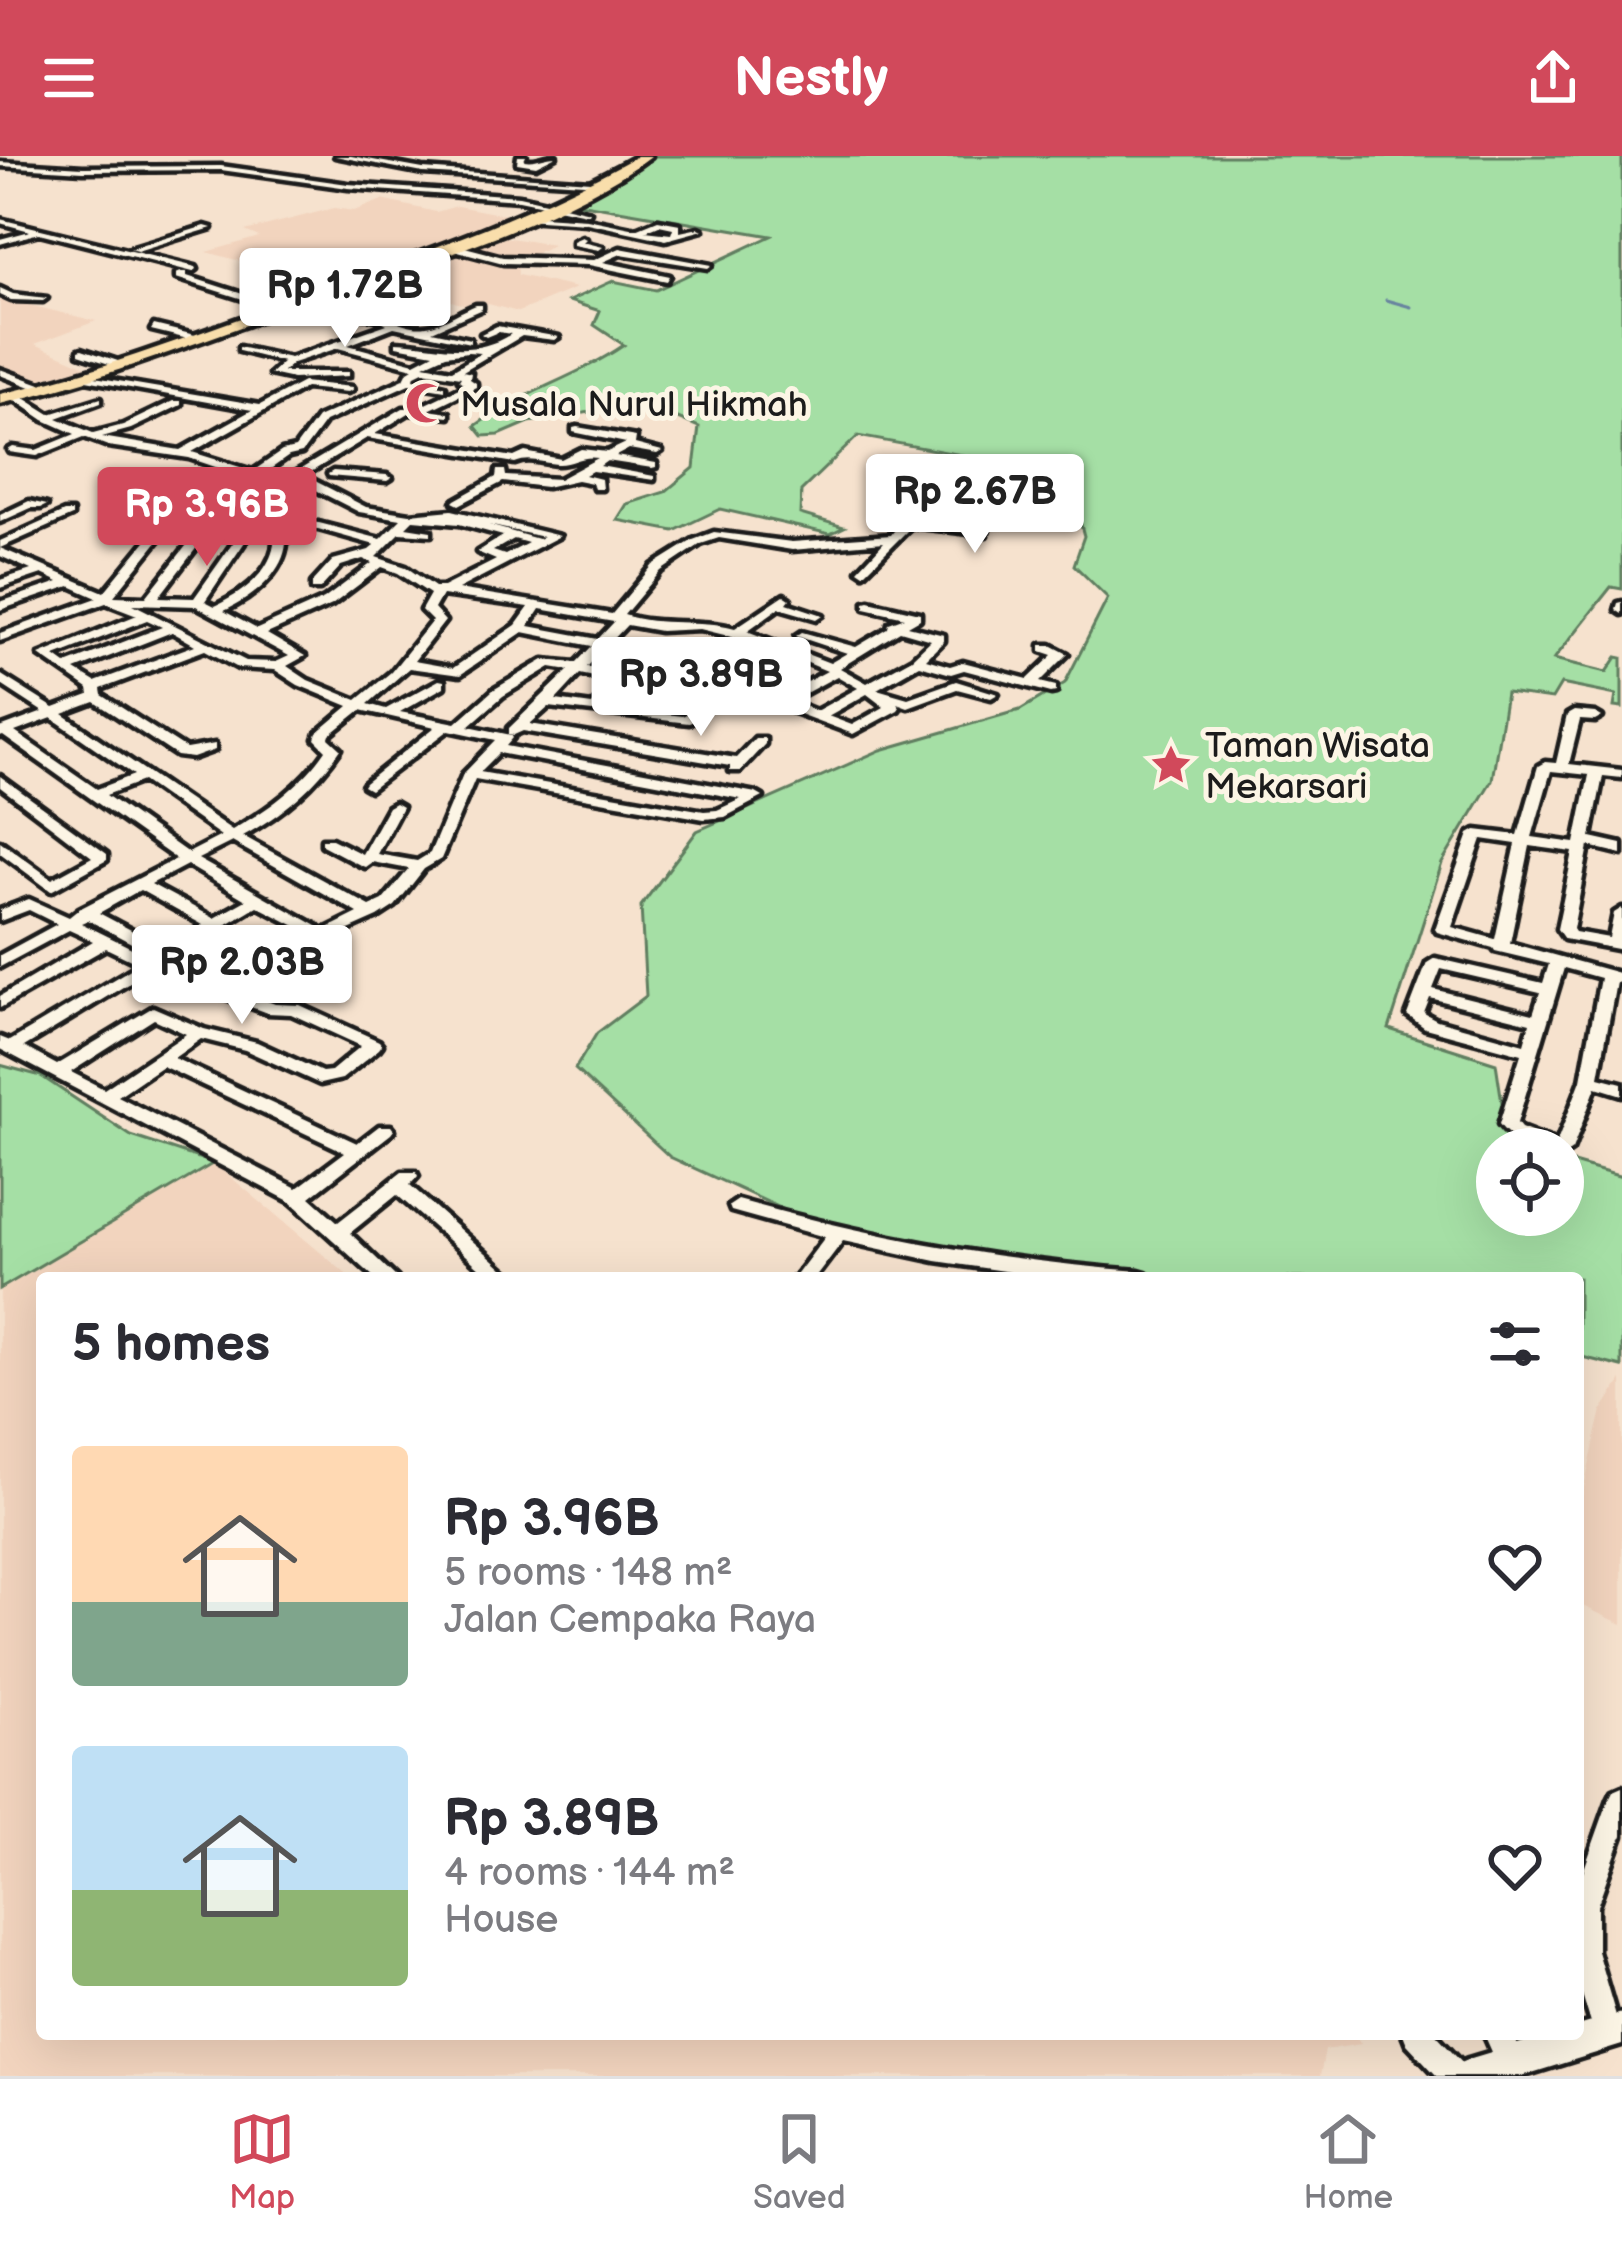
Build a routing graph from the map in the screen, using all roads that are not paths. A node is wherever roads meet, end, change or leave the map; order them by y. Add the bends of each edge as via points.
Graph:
1 (339, 156) edge
2 (370, 156) edge
3 (522, 156) edge
4 (552, 156) edge
5 (645, 156) edge
6 (354, 161) junction
7 (0, 162) edge
8 (600, 182) junction
9 (555, 204) junction
10 (586, 212) dead end
11 (527, 217) junction
12 (0, 221) edge
13 (176, 228) dead end
14 (39, 230) junction
15 (699, 230) dead end
16 (635, 233) junction
17 (670, 237) junction
18 (582, 239) dead end
19 (610, 239) dead end
20 (0, 242) edge
21 (176, 246) dead end
22 (599, 247) junction
23 (457, 248) junction
24 (123, 250) junction
25 (610, 254) junction
26 (646, 254) junction
27 (140, 256) junction
28 (575, 261) junction
29 (595, 263) junction
30 (708, 266) dead end
31 (690, 267) dead end
32 (667, 278) dead end
33 (0, 291) edge
34 (43, 298) dead end
35 (287, 306) junction
36 (442, 306) dead end
37 (479, 308) dead end
38 (380, 316) junction
39 (392, 325) junction
40 (154, 328) dead end
41 (423, 332) junction
42 (520, 333) junction
43 (196, 338) junction
44 (554, 338) dead end
45 (461, 342) junction
46 (399, 344) dead end
47 (338, 345) junction
48 (242, 349) dead end
49 (489, 351) junction
50 (82, 352) dead end
51 (441, 352) junction
52 (305, 357) junction
53 (385, 358) junction
54 (290, 361) junction
55 (122, 365) junction
56 (369, 365) dead end
57 (419, 367) junction
58 (0, 372) edge
59 (455, 372) junction
60 (325, 373) junction
61 (346, 374) dead end
62 (86, 377) junction
63 (408, 381) junction
64 (349, 388) dead end
65 (440, 388) dead end
66 (45, 389) junction
67 (7, 398) edge
68 (97, 400) dead end
69 (176, 403) dead end
70 (262, 409) junction
71 (419, 411) junction
72 (445, 416) dead end
73 (48, 418) junction
74 (577, 430) dead end
75 (365, 435) junction
76 (87, 436) junction
77 (635, 439) junction
78 (13, 450) dead end
79 (657, 451) dead end
80 (183, 453) junction
81 (262, 455) dead end
82 (523, 456) junction
83 (608, 457) junction
84 (562, 462) junction
85 (965, 464) dead end
86 (593, 467) junction
87 (239, 472) junction
88 (254, 475) junction
89 (387, 478) dead end
90 (501, 478) junction
91 (579, 478) junction
92 (292, 479) junction
93 (874, 481) dead end
94 (149, 482) dead end
95 (311, 483) junction
96 (598, 487) dead end
97 (934, 492) junction
98 (184, 501) junction
99 (459, 502) dead end
100 (992, 503) dead end
101 (41, 505) dead end
102 (223, 506) junction
103 (68, 514) dead end
104 (410, 517) junction
105 (433, 517) junction
106 (0, 519) edge
107 (254, 521) junction
108 (278, 523) junction
109 (906, 523) junction
110 (396, 529) junction
111 (427, 533) dead end
112 (511, 536) junction
113 (892, 538) junction
114 (539, 542) junction
115 (381, 543) junction
116 (4, 553) edge
117 (375, 558) junction
118 (507, 560) junction
119 (39, 571) junction
120 (865, 571) dead end
121 (67, 583) junction
122 (0, 584) edge
123 (316, 586) dead end
124 (439, 591) junction
125 (151, 599) junction
126 (108, 600) junction
127 (198, 602) junction
128 (536, 604) junction
129 (869, 604) dead end
130 (0, 606) edge
131 (216, 610) junction
132 (148, 615) junction
133 (817, 615) dead end
134 (620, 617) junction
135 (893, 626) junction
136 (172, 628) junction
137 (521, 628) junction
138 (737, 632) junction
139 (258, 633) junction
140 (802, 636) dead end
141 (0, 637) edge
142 (602, 644) junction
143 (768, 645) junction
144 (204, 646) junction
145 (1046, 648) dead end
146 (858, 652) junction
147 (916, 661) junction
148 (404, 663) junction
149 (278, 666) junction
150 (65, 669) junction
151 (580, 669) junction
152 (834, 669) junction
153 (0, 678) edge
154 (1032, 683) junction
155 (439, 684) dead end
156 (1051, 689) dead end
157 (875, 690) junction
158 (18, 692) junction
159 (95, 692) junction
160 (991, 694) dead end
161 (0, 700) edge
162 (546, 704) junction
163 (363, 705) junction
164 (595, 710) junction
165 (390, 712) junction
166 (53, 713) junction
167 (815, 717) junction
168 (1594, 717) dead end
169 (460, 726) junction
170 (519, 726) junction
171 (443, 728) junction
172 (3, 732) edge
173 (760, 740) dead end
174 (499, 743) junction
175 (209, 747) dead end
176 (739, 763) junction
177 (1562, 766) junction
178 (1597, 770) junction
179 (470, 774) junction
180 (1622, 774) edge
181 (144, 776) junction
182 (0, 780) edge
183 (370, 786) dead end
184 (721, 788) junction
185 (94, 795) junction
186 (636, 803) junction
187 (395, 807) dead end
188 (695, 828) dead end
189 (233, 837) junction
190 (327, 842) dead end
191 (1526, 842) junction
192 (1583, 844) junction
193 (0, 846) edge
194 (1622, 849) edge
195 (187, 859) junction
196 (367, 859) junction
197 (419, 866) junction
198 (407, 882) junction
199 (140, 884) junction
200 (257, 900) junction
201 (372, 914) junction
202 (1622, 914) edge
203 (0, 916) edge
204 (75, 918) junction
205 (214, 925) junction
206 (102, 943) junction
207 (1619, 945) edge
208 (1501, 948) junction
209 (155, 958) junction
210 (0, 962) edge
211 (1557, 963) junction
212 (1616, 977) edge
213 (1546, 989) junction
214 (1424, 991) junction
215 (0, 1003) edge
216 (1541, 1021) junction
217 (198, 1033) junction
218 (6, 1044) edge
219 (1531, 1052) junction
220 (162, 1059) junction
221 (61, 1071) junction
222 (1590, 1080) junction
223 (1622, 1089) edge
224 (103, 1098) junction
225 (1511, 1128) edge
226 (1568, 1128) edge
227 (385, 1130) dead end
228 (359, 1150) junction
229 (298, 1197) junction
230 (738, 1206) dead end
231 (338, 1232) junction
232 (838, 1234) junction
233 (381, 1272) edge
234 (498, 1272) edge
235 (809, 1272) edge
236 (1042, 1272) edge
237 (1622, 1799) edge
238 (1584, 1921) edge
239 (1584, 1947) edge
240 (1615, 2031) edge
241 (1584, 2035) edge
242 (1423, 2040) edge
243 (1553, 2040) edge
244 (1504, 2047) edge
245 (1456, 2076) edge
246 (1468, 2076) edge

1 - 6 street
2 - 6 street
3 - 4 street via 534,164
5 - 8 main road
6 - 8 street
7 - 9 street via 200,166
8 - 9 main road
9 - 10 street
9 - 11 main road
11 - 16 street
11 - 23 main road
12 - 14 street
13 - 24 street via 205,229
14 - 20 street
14 - 24 street
15 - 17 street
16 - 17 street
16 - 17 street via 662,222 677,226
17 - 26 street
18 - 22 street via 576,243
19 - 22 street
21 - 27 street
22 - 28 street
23 - 28 street via 502,260
23 - 35 main road
24 - 27 street
25 - 26 street
25 - 29 street
25 - 31 street
26 - 30 street
27 - 35 street via 194,270 181,277
28 - 29 street
29 - 32 street
33 - 34 street
35 - 38 street
35 - 43 main road
36 - 38 street via 423,298
37 - 41 street
38 - 39 street
39 - 41 street
39 - 47 street
40 - 43 street
41 - 45 street
42 - 44 street
42 - 45 street via 496,329
42 - 49 street
43 - 55 main road
45 - 49 street
45 - 51 street
46 - 51 street
47 - 52 street
47 - 53 street
48 - 54 street
49 - 59 street
50 - 55 street
51 - 57 street
52 - 54 street
52 - 60 street
53 - 56 street
53 - 57 street
54 - 60 street via 275,374
55 - 62 main road
57 - 59 street
57 - 63 street
58 - 66 street
59 - 71 street via 468,375 471,386
60 - 61 street
60 - 64 street
60 - 70 street
62 - 66 main road
62 - 70 street
63 - 65 street
63 - 88 street via 321,420 298,451
66 - 67 main road
67 - 73 street
68 - 73 street
69 - 76 street
70 - 80 street
71 - 72 street
71 - 75 street
73 - 76 street
74 - 77 street
75 - 82 street
75 - 92 street
76 - 78 street via 37,453
76 - 80 street
77 - 79 street
77 - 83 street
80 - 87 street
81 - 87 street
82 - 84 street
82 - 90 street
83 - 84 street via 577,453
83 - 86 street
83 - 86 street via 651,472
84 - 86 street
85 - 97 street
86 - 91 street
87 - 88 street
88 - 92 street
89 - 95 street via 337,471
90 - 91 street via 557,486
90 - 99 street
91 - 96 street
92 - 95 street
93 - 97 street
94 - 98 street via 153,492
95 - 104 street via 364,509
97 - 109 street
98 - 102 street
98 - 126 street
100 - 109 street via 982,533
101 - 106 street
102 - 107 street via 232,509 224,518
102 - 125 street
103 - 116 street
104 - 105 street
104 - 110 street
105 - 112 street
105 - 114 street via 452,513 554,535
107 - 108 street
107 - 127 street
108 - 115 street
108 - 131 street via 284,540 263,576 247,596
109 - 113 street
110 - 111 street
110 - 115 street
112 - 114 street
112 - 118 street via 484,551
113 - 120 street
113 - 134 street via 798,546 718,534 650,574
114 - 118 street
115 - 117 street
116 - 119 street
117 - 123 street via 337,563
117 - 124 street
117 - 139 street via 328,602
118 - 124 street
119 - 121 street
119 - 122 street
121 - 126 street
121 - 130 street
124 - 128 street
124 - 148 street via 428,610 438,624
125 - 126 street
125 - 127 street
126 - 132 street
126 - 141 street
127 - 131 street
128 - 134 street
128 - 137 street
129 - 135 street via 916,615
131 - 139 street
132 - 136 street
132 - 150 street via 45,653
133 - 138 street via 781,602
134 - 138 street
134 - 142 street
135 - 146 street
135 - 147 street via 940,637
136 - 144 street
136 - 150 street
137 - 142 street
137 - 148 street via 455,672
138 - 143 street
139 - 149 street via 300,656
140 - 146 street
142 - 151 street
143 - 152 street
143 - 164 street via 684,720
144 - 149 street via 243,665
144 - 159 street
145 - 154 street via 1062,654
146 - 152 street
147 - 154 street
147 - 157 street
148 - 163 street
149 - 163 street
150 - 159 street
151 - 162 street
151 - 164 street via 620,680
151 - 169 street via 549,662
152 - 157 street
152 - 167 street via 780,701
153 - 158 street
154 - 156 street
155 - 165 street
157 - 160 street via 910,704 956,686
157 - 167 street
157 - 167 street via 893,707 857,729
158 - 161 street
158 - 166 street
159 - 166 street
159 - 175 street via 182,752
162 - 164 street
162 - 170 street
163 - 165 street
163 - 189 street via 324,733 334,749 315,774
165 - 171 street
166 - 172 street
166 - 181 street
168 - 177 street via 1574,715
169 - 171 street
169 - 174 street
170 - 174 street
170 - 176 street
171 - 183 street
172 - 185 street
173 - 176 street
174 - 179 street
174 - 184 street
176 - 184 street
177 - 178 street
177 - 191 street via 1544,766
178 - 180 street
178 - 192 street
179 - 186 street
179 - 197 street via 441,850
181 - 185 street
181 - 189 street
182 - 193 street via 102,857 51,886
184 - 186 street via 756,797 712,815
185 - 195 street
186 - 188 street
187 - 196 street
189 - 195 street
189 - 201 street
190 - 196 street
191 - 192 street
191 - 208 street
191 - 208 street via 1475,834 1442,929
192 - 194 street
192 - 207 street via 1566,932
195 - 199 street
195 - 200 street
196 - 197 street
196 - 198 street
197 - 198 street
198 - 201 street
199 - 204 street
199 - 205 street
200 - 201 street via 322,936
200 - 205 street
202 - 207 street
203 - 204 street via 28,904
204 - 206 street
204 - 209 street
204 - 210 street
205 - 209 street
206 - 209 street
206 - 215 street
208 - 211 street
209 - 217 street via 373,1046 320,1078 251,1046
209 - 218 street
211 - 212 street
211 - 213 street
212 - 222 street
213 - 214 street via 1435,963
213 - 216 street
214 - 216 street
214 - 219 street via 1417,1017
216 - 219 street
217 - 220 street
217 - 221 street via 151,1012
218 - 221 street
219 - 225 street
220 - 224 street
220 - 228 street
221 - 224 street
222 - 223 street
222 - 226 street
224 - 229 street
227 - 228 street
228 - 229 street
229 - 231 street
230 - 232 street
231 - 233 street
231 - 234 street via 404,1181
232 - 235 street
232 - 236 street
237 - 238 street
239 - 240 street
240 - 241 street
242 - 245 street
243 - 244 street
244 - 246 street

